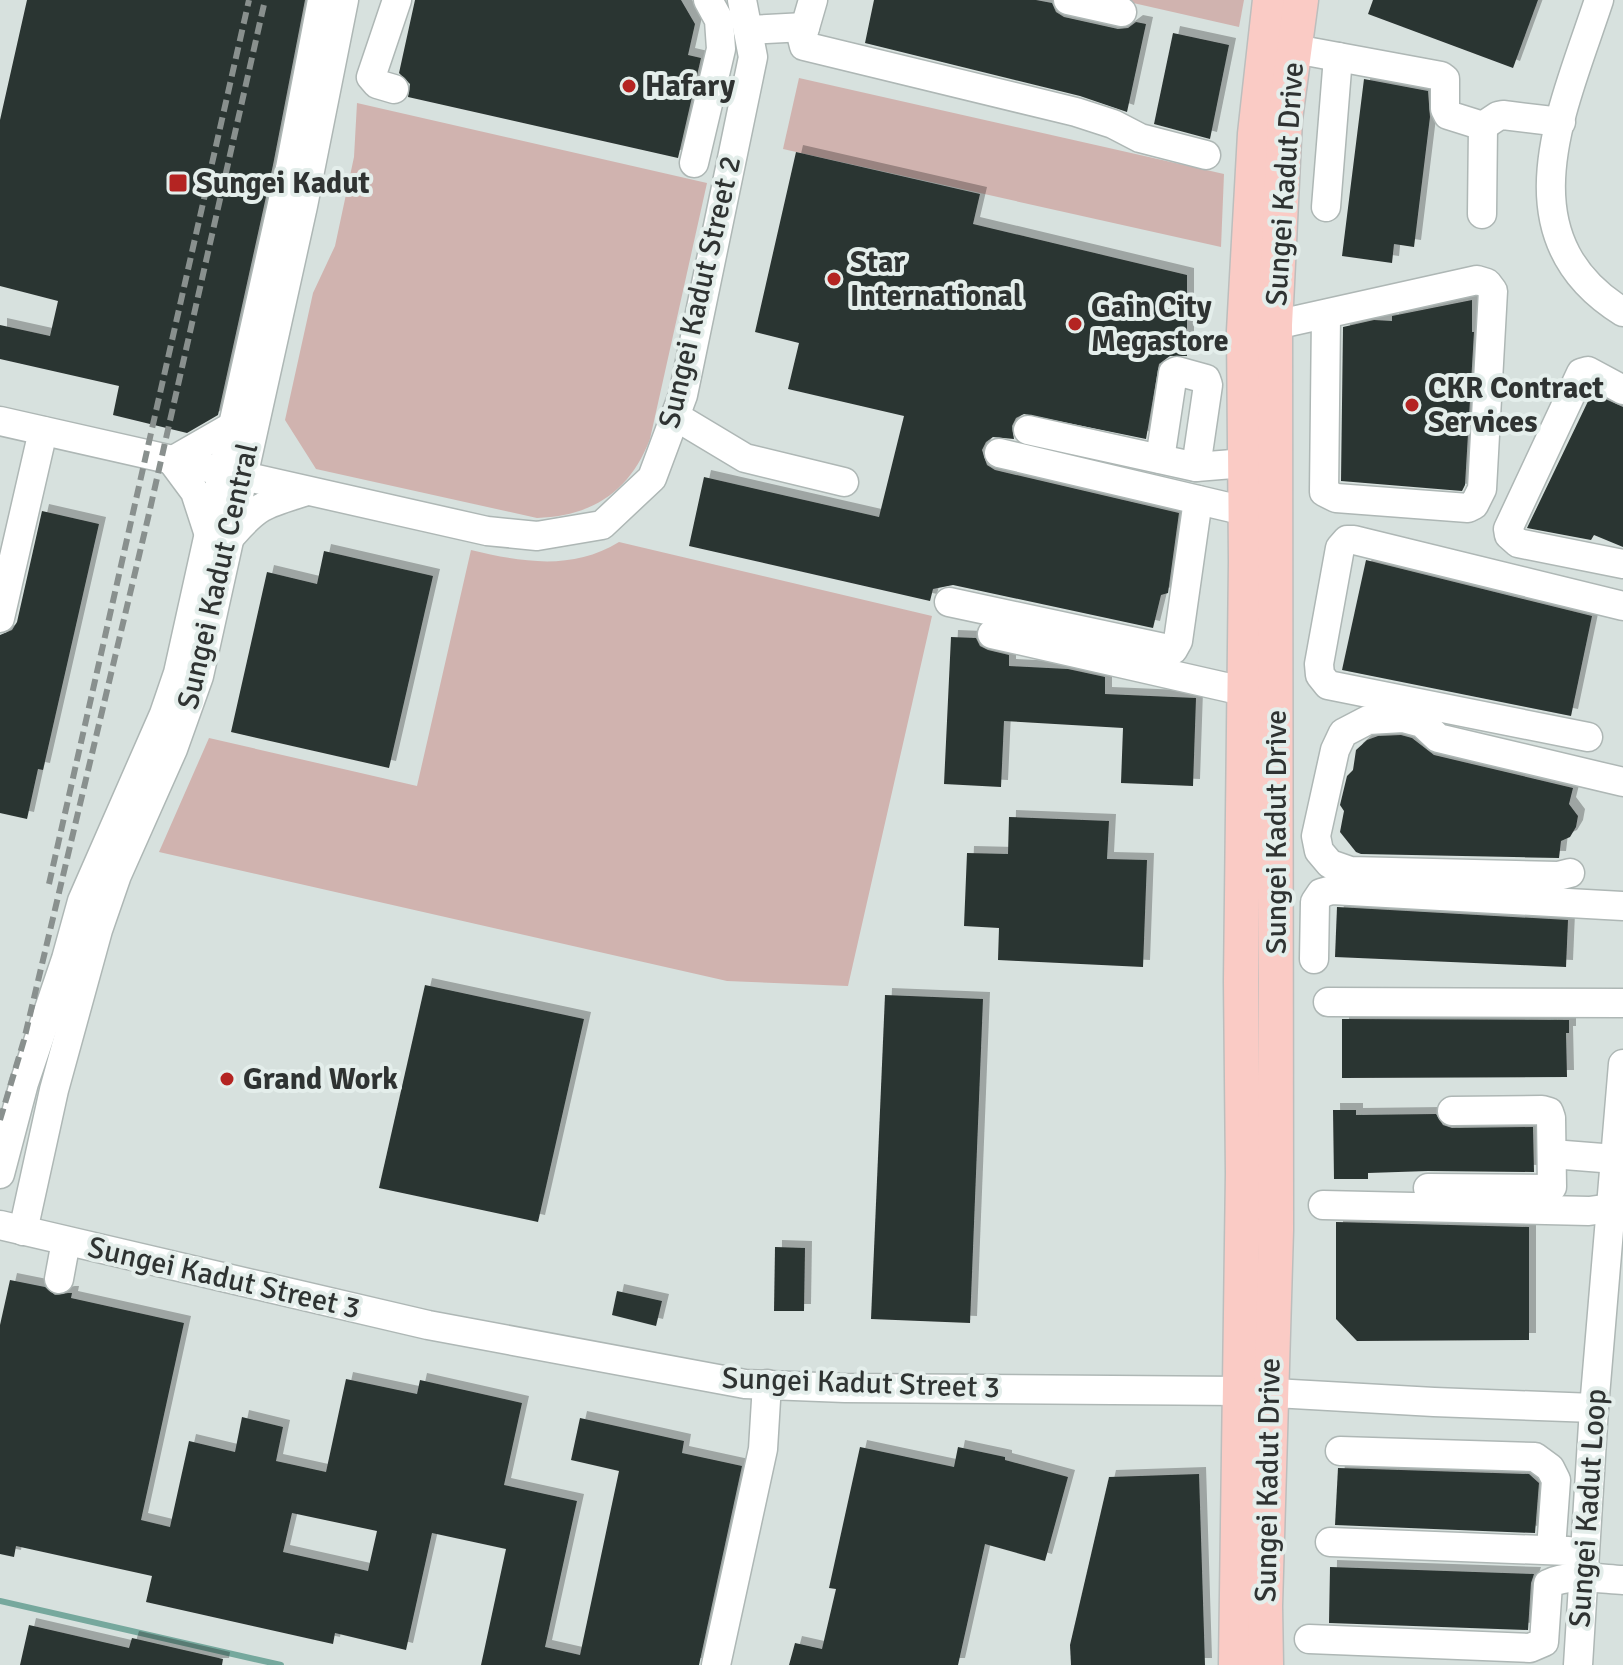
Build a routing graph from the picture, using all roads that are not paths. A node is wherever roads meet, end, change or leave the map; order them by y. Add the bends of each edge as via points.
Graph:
1 (322, 0) edge
2 (344, 0) edge
3 (397, 0) edge
4 (708, 0) edge
5 (742, 0) edge
6 (1068, 0) edge
7 (1270, 0) edge
8 (1301, 0) edge
9 (1599, 0) edge
10 (1122, 12) dead end
11 (809, 13) edge
12 (748, 30) junction
13 (1295, 49) junction
14 (1338, 57) junction
15 (394, 89) dead end
16 (1561, 122) junction
17 (1483, 126) junction
18 (1206, 155) dead end
19 (694, 163) dead end
20 (1326, 207) dead end
21 (1482, 214) dead end
22 (1623, 312) edge
23 (1326, 316) junction
24 (1275, 325) junction
25 (1623, 390) edge
26 (675, 416) junction
27 (0, 421) edge
28 (243, 428) junction
29 (1028, 430) dead end
30 (43, 431) junction
31 (999, 453) dead end
32 (1160, 459) junction
33 (172, 461) junction
34 (1245, 463) junction
35 (1196, 467) junction
36 (233, 476) junction
37 (844, 482) dead end
38 (309, 491) junction
39 (1198, 500) junction
40 (1245, 511) junction
41 (220, 534) junction
42 (1623, 564) edge
43 (949, 602) dead end
44 (1623, 606) edge
45 (0, 618) edge
46 (992, 634) dead end
47 (1243, 691) junction
48 (1588, 737) dead end
49 (1623, 782) edge
50 (1570, 873) dead end
51 (1623, 906) edge
52 (1314, 959) dead end
53 (1328, 1002) dead end
54 (1623, 1003) edge
55 (1622, 1081) edge
56 (1452, 1111) dead end
57 (1552, 1154) junction
58 (1615, 1159) junction
59 (0, 1174) edge
60 (1428, 1188) dead end
61 (1615, 1195) edge
62 (1323, 1205) dead end
63 (11, 1228) edge
64 (66, 1241) junction
65 (59, 1279) dead end
66 (767, 1384) junction
67 (1256, 1392) junction
68 (1594, 1408) junction
69 (1340, 1451) dead end
70 (1330, 1542) dead end
71 (1551, 1549) junction
72 (1584, 1565) junction
73 (1623, 1580) edge
74 (1309, 1639) dead end
75 (716, 1665) edge
76 (1236, 1665) edge
77 (1266, 1665) edge
78 (1578, 1665) edge

1 - 28 street, Sungei Kadut Central
2 - 28 street, Sungei Kadut Central via 303,206
3 - 15 street via 371,77
4 - 19 street via 719,20 721,49
5 - 12 street, Sungei Kadut Street 2
6 - 10 street
7 - 34 main road, Sungei Kadut Drive via 1255,134 1244,331
8 - 13 main road, Sungei Kadut Drive
9 - 16 street
11 - 12 street
11 - 18 street via 804,46 1076,112 1140,138
12 - 26 street, Sungei Kadut Street 2 via 753,57
13 - 14 street
13 - 24 main road, Sungei Kadut Drive via 1285,119
14 - 17 street via 1441,76 1448,115
14 - 20 street
16 - 17 street via 1503,115
16 - 22 street via 1550,168 1550,207 1561,244 1582,278
17 - 21 street
23 - 23 street via 1477,280 1491,286 1482,489 1474,505 1336,498 1324,492
23 - 24 street
24 - 67 main road, Sungei Kadut Drive via 1276,1230
25 - 42 street via 1588,371 1581,373 1508,529 1518,543
26 - 37 street via 745,458
26 - 38 street, Sungei Kadut Street 2 via 652,478 602,525 537,536 487,531
27 - 30 street, Sungei Kadut Street 2
28 - 33 street
28 - 36 street, Sungei Kadut Central
28 - 38 street via 266,458
29 - 32 street
30 - 33 street, Sungei Kadut Street 2
30 - 45 street
31 - 39 street
32 - 35 street
32 - 35 street via 1177,371 1206,379 1208,385
33 - 36 street, Sungei Kadut Street 2
33 - 41 street
34 - 35 street
34 - 40 main road, Sungei Kadut Drive
36 - 38 street, Sungei Kadut Street 2
36 - 41 street, Sungei Kadut Central
38 - 41 street via 269,503
39 - 40 street
39 - 43 street via 1173,650
40 - 47 main road, Sungei Kadut Drive
41 - 59 street, Sungei Kadut Central via 164,714 82,901
41 - 63 street, Sungei Kadut Central via 199,676 98,930
44 - 48 street via 1354,540 1340,548 1319,664 1328,685
46 - 47 street
47 - 67 main road, Sungei Kadut Drive
49 - 50 street via 1438,738 1422,723 1403,718 1368,720 1343,733 1316,836 1319,851 1330,864 1350,871
51 - 52 street via 1332,890 1315,902
53 - 54 street
55 - 58 street, Sungei Kadut Loop
56 - 57 street via 1549,1112
57 - 58 street
57 - 60 street via 1550,1189
58 - 61 street, Sungei Kadut Loop
61 - 62 street via 1589,1211
61 - 68 street, Sungei Kadut Loop
63 - 64 street, Sungei Kadut Street 3
64 - 65 street
64 - 66 street, Sungei Kadut Street 3 via 428,1325
66 - 67 street, Sungei Kadut Street 3
66 - 75 street via 763,1449
67 - 68 street, Sungei Kadut Street 3
67 - 76 main road, Sungei Kadut Drive
67 - 77 main road, Sungei Kadut Drive
68 - 72 street, Sungei Kadut Loop
69 - 71 street via 1535,1457 1556,1480
70 - 71 street
71 - 72 street
72 - 73 street
72 - 74 street via 1548,1584 1544,1642 1530,1648
72 - 78 street, Sungei Kadut Loop

